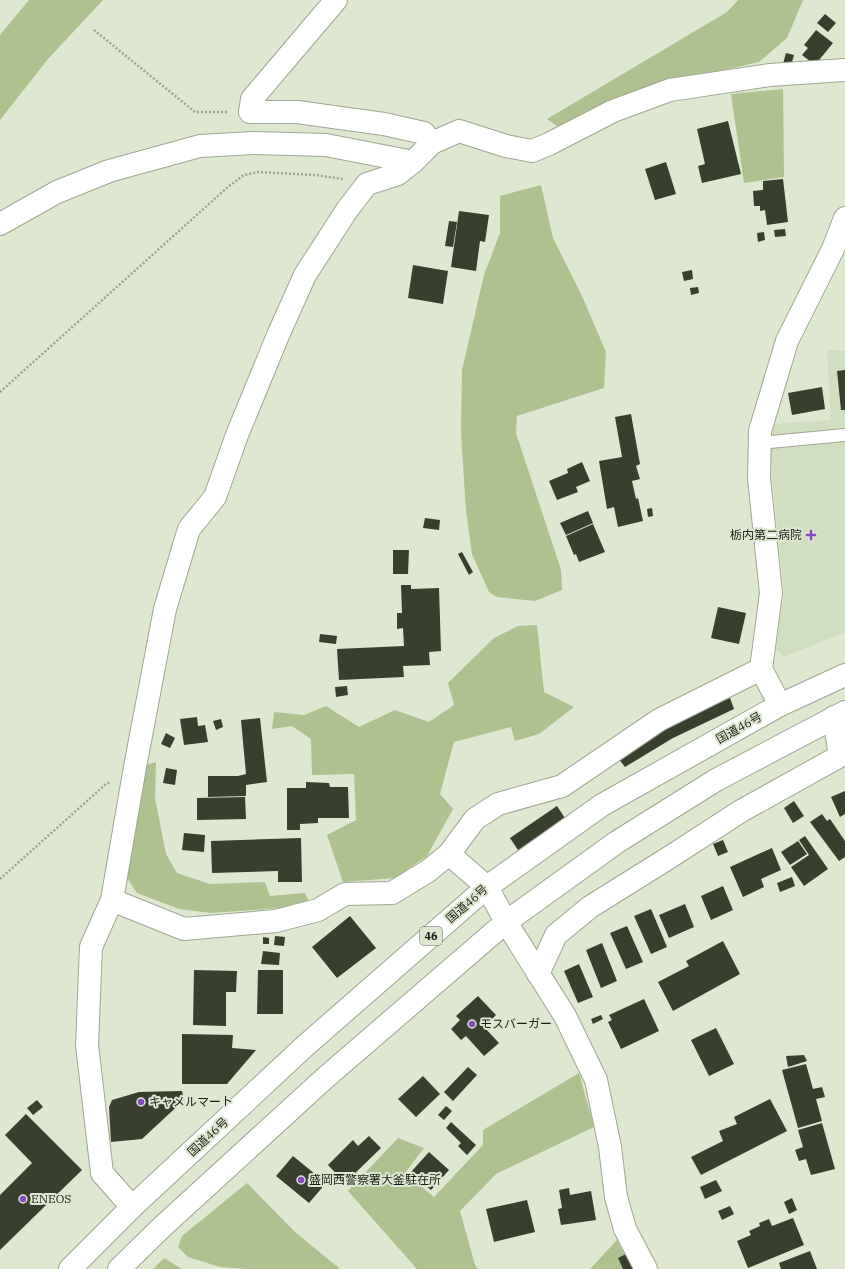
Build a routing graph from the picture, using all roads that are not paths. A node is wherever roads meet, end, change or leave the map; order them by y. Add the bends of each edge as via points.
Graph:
1 (336, 0) edge
2 (845, 70) edge
3 (432, 143) junction
4 (413, 162) junction
5 (845, 218) edge
6 (0, 224) edge
7 (845, 435) edge
8 (759, 443) junction
9 (761, 669) junction
10 (845, 675) edge
11 (780, 705) junction
12 (840, 715) edge
13 (842, 757) edge
14 (449, 854) junction
15 (487, 887) junction
16 (112, 900) junction
17 (506, 922) junction
18 (538, 974) junction
19 (132, 1207) junction
20 (70, 1269) edge
21 (119, 1269) edge
22 (646, 1269) edge

1 - 3 main road via 252,99 250,112 297,112 384,124 424,132
2 - 3 main road via 770,75 670,90 613,111 532,151 506,146 459,131
3 - 4 main road
4 - 6 main road via 326,145 253,143 200,146 109,171 57,192
4 - 16 main road via 398,174 367,184 305,275 240,428 215,497 189,529 165,609
5 - 8 main road via 833,249 787,341 760,431
7 - 8 lane
8 - 9 main road via 759,478 771,593
9 - 11 main road
9 - 14 main road via 659,720 562,786 498,804 476,819
10 - 11 main road, 国道46号 / 46
11 - 15 main road, 国道46号 / 46 via 602,805
12 - 13 main road
12 - 17 main road via 716,780 617,842
13 - 18 main road via 741,811 590,907 556,935
14 - 15 main road
14 - 16 main road via 428,872 392,893 345,894 318,910 276,921 184,929
15 - 17 main road
15 - 19 main road, 国道46号 / 46 via 306,1046
16 - 19 main road via 91,947 87,1045 102,1173
17 - 18 main road
17 - 21 main road via 325,1078
18 - 22 main road via 565,1016 596,1080 610,1147 616,1197 625,1229
19 - 20 main road, 国道46号 / 46

